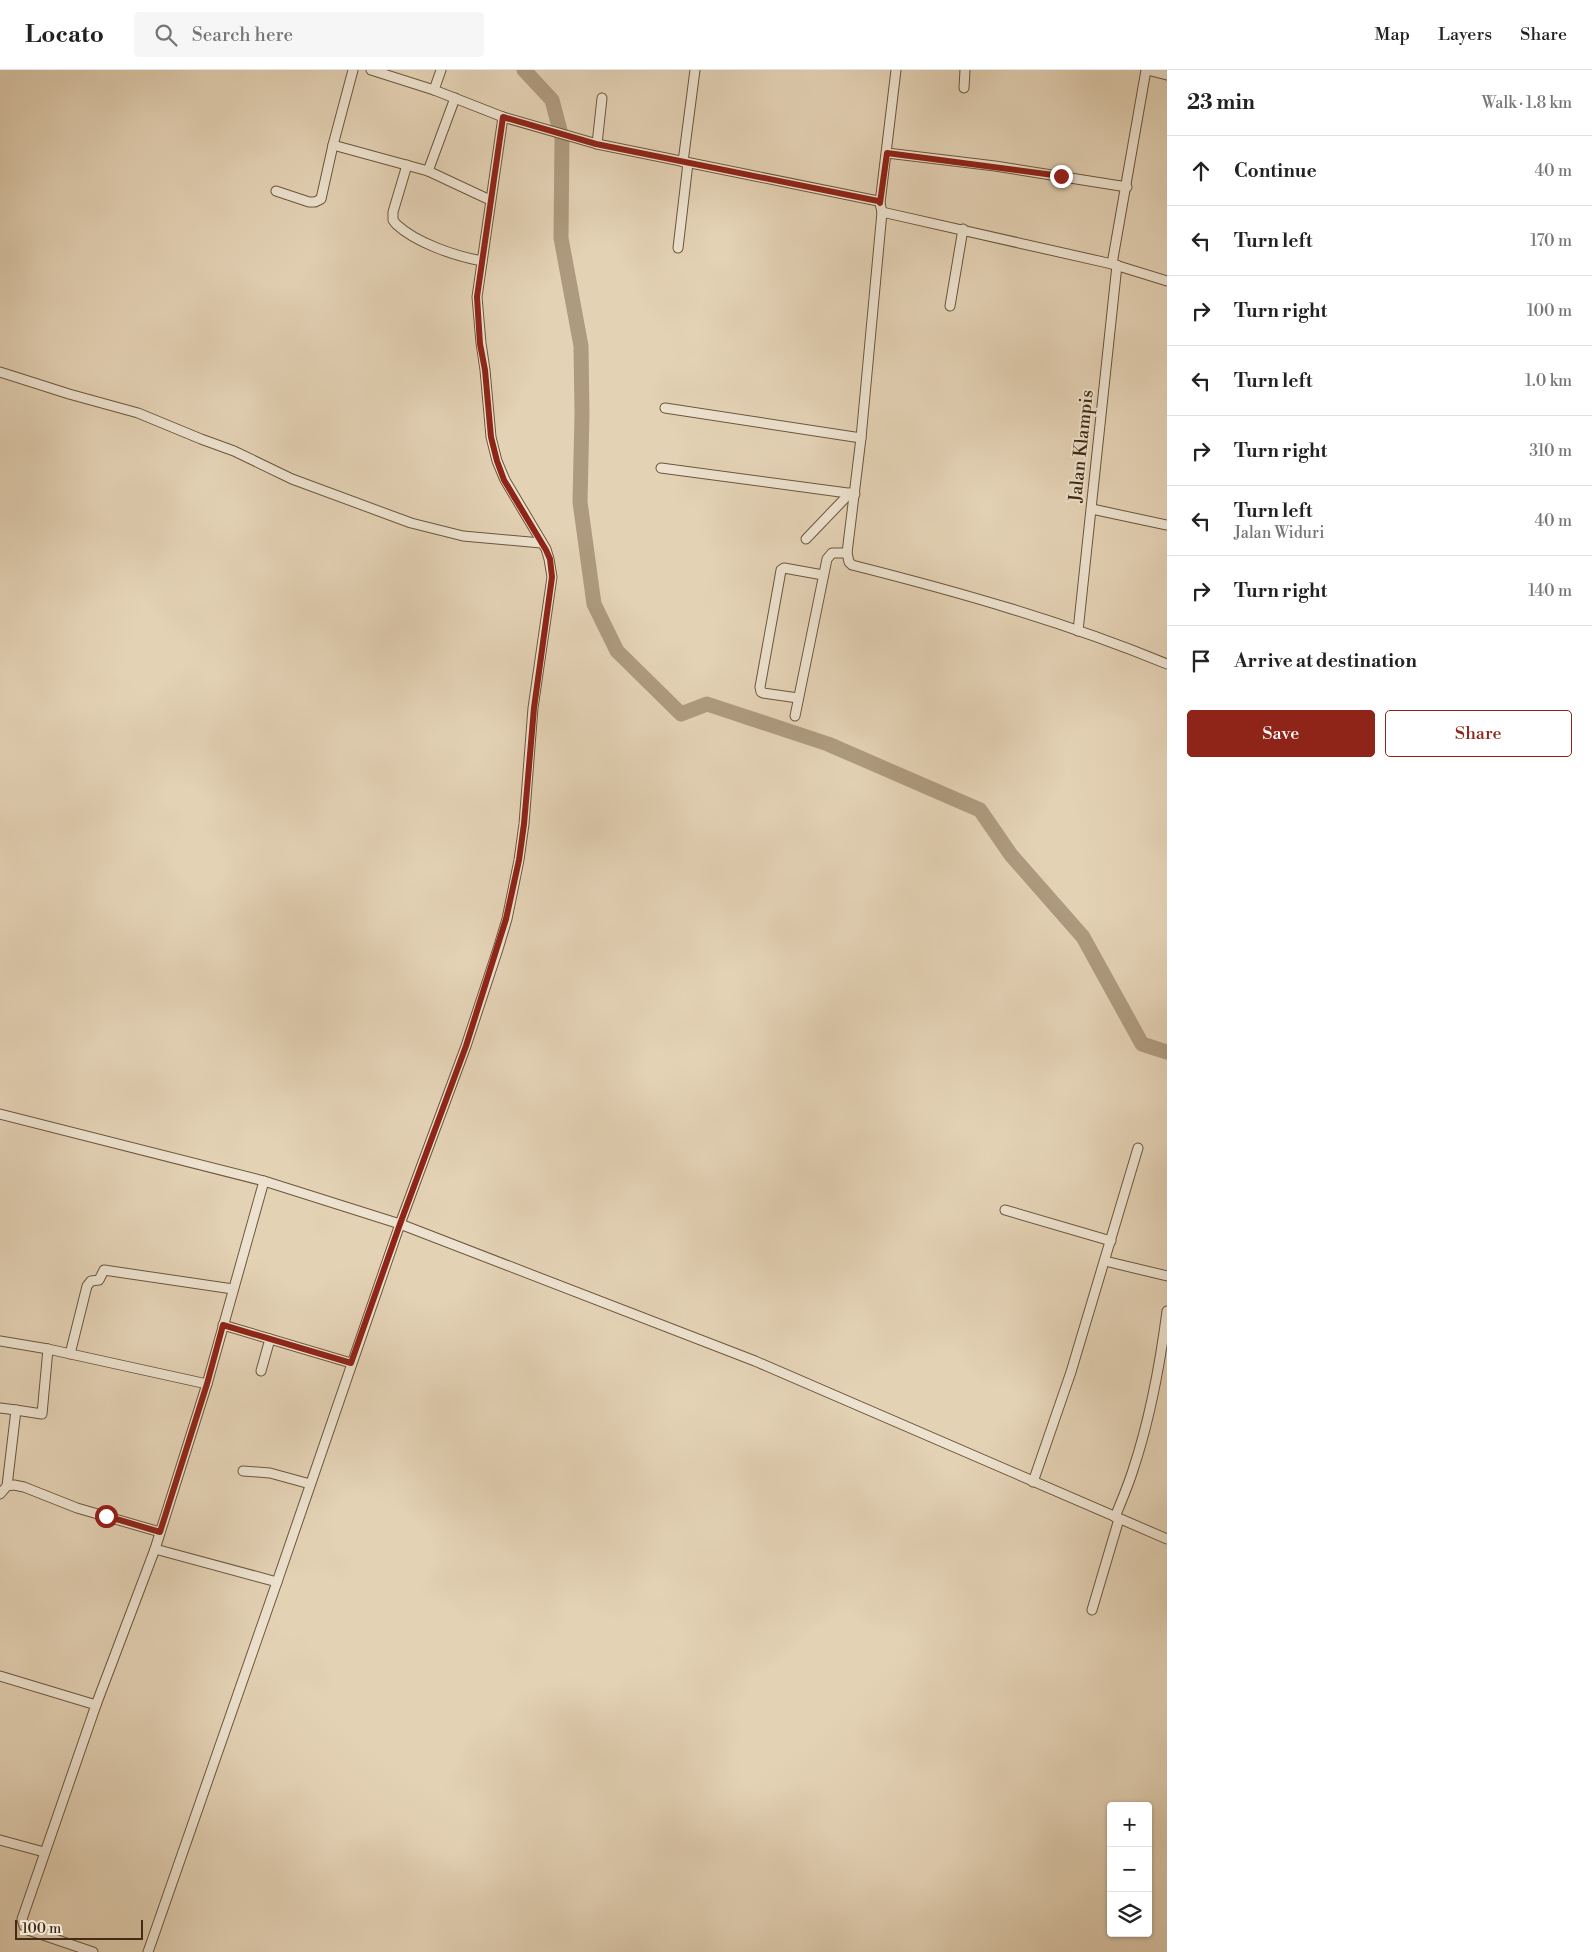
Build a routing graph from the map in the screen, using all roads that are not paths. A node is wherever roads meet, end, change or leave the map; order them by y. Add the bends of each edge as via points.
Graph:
1 (354, 70) edge
2 (371, 70) edge
3 (441, 70) edge
4 (695, 70) edge
5 (896, 70) edge
6 (965, 70) edge
7 (1147, 70) edge
8 (1167, 75) edge
9 (964, 88) dead end
10 (434, 90) junction
11 (455, 98) junction
12 (602, 98) dead end
13 (503, 117) junction
14 (596, 144) junction
15 (332, 145) junction
16 (887, 153) junction
17 (685, 163) junction
18 (407, 165) junction
19 (428, 171) junction
20 (1127, 187) junction
21 (276, 191) dead end
22 (490, 200) junction
23 (881, 208) junction
24 (963, 229) junction
25 (678, 248) dead end
26 (482, 261) junction
27 (1114, 265) junction
28 (1167, 281) edge
29 (950, 306) dead end
30 (0, 372) edge
31 (666, 408) dead end
32 (861, 438) junction
33 (660, 468) dead end
34 (853, 494) junction
35 (1092, 509) junction
36 (1167, 525) edge
37 (806, 539) dead end
38 (541, 543) junction
39 (847, 553) junction
40 (823, 574) junction
41 (1078, 631) junction
42 (1167, 664) edge
43 (798, 698) junction
44 (795, 716) dead end
45 (0, 1114) edge
46 (1138, 1148) dead end
47 (264, 1181) junction
48 (1005, 1210) dead end
49 (400, 1224) junction
50 (1111, 1241) junction
51 (1105, 1261) junction
52 (1167, 1276) edge
53 (233, 1289) junction
54 (1167, 1311) edge
55 (223, 1325) junction
56 (270, 1339) junction
57 (0, 1341) edge
58 (48, 1349) junction
59 (70, 1354) junction
60 (351, 1363) junction
61 (262, 1371) dead end
62 (1157, 1379) junction
63 (1167, 1381) edge
64 (207, 1384) junction
65 (0, 1408) edge
66 (16, 1410) junction
67 (243, 1471) dead end
68 (1033, 1482) junction
69 (310, 1484) junction
70 (7, 1486) junction
71 (0, 1494) edge
72 (1117, 1518) junction
73 (160, 1532) junction
74 (1167, 1539) edge
75 (155, 1549) junction
76 (278, 1582) junction
77 (1092, 1610) dead end
78 (0, 1676) edge
79 (96, 1705) junction
80 (0, 1840) edge
81 (44, 1852) junction
82 (93, 1952) edge
83 (148, 1952) edge

1 - 15 street
2 - 10 street
3 - 10 street
4 - 17 street
5 - 16 street
6 - 9 street
7 - 8 street
7 - 20 street, Jalan Klampis
10 - 11 street
11 - 13 street
11 - 19 street
12 - 14 street
13 - 14 street
13 - 22 street
14 - 17 street
15 - 18 street
15 - 21 street via 321,199 310,202
16 - 20 street
16 - 23 street
17 - 23 street via 878,201
17 - 25 street
18 - 19 street
18 - 26 street via 394,212 396,224 438,248
19 - 22 street
20 - 27 street, Jalan Klampis
22 - 26 street
23 - 24 street
23 - 32 street
24 - 27 street
24 - 29 street
26 - 38 street via 477,306 491,437 501,473
27 - 28 street
27 - 35 street, Jalan Klampis
30 - 38 street via 138,413 234,451 292,479 411,523 463,536
31 - 32 street
32 - 34 street
33 - 34 street
34 - 37 street
34 - 39 street
35 - 36 street
35 - 41 street, Jalan Klampis
38 - 49 street via 550,559 552,577 515,882 500,941 466,1046
39 - 40 street via 830,554
39 - 41 street via 852,565 946,589
40 - 43 street
40 - 43 street via 781,570 760,689
41 - 42 street
43 - 44 street
45 - 47 street
46 - 50 street
47 - 49 street
47 - 53 street
48 - 50 street
49 - 60 street
49 - 68 street via 764,1364
50 - 51 street
51 - 52 street
51 - 68 street
53 - 55 street
53 - 59 street via 104,1270 99,1280 91,1281 87,1286
54 - 62 street
55 - 56 street
55 - 64 street
56 - 60 street
56 - 61 street
57 - 58 street
58 - 59 street
58 - 66 street via 42,1414
59 - 64 street
60 - 69 street
62 - 63 street
62 - 72 street
64 - 73 street
65 - 66 street
66 - 70 street
67 - 69 street via 270,1473
68 - 72 street
69 - 76 street
70 - 71 street
70 - 73 street via 18,1485 77,1508
72 - 74 street
72 - 77 street
73 - 75 street
75 - 76 street
75 - 79 street
76 - 83 street
78 - 79 street
79 - 81 street
80 - 81 street
81 - 82 street via 22,1919 24,1926

